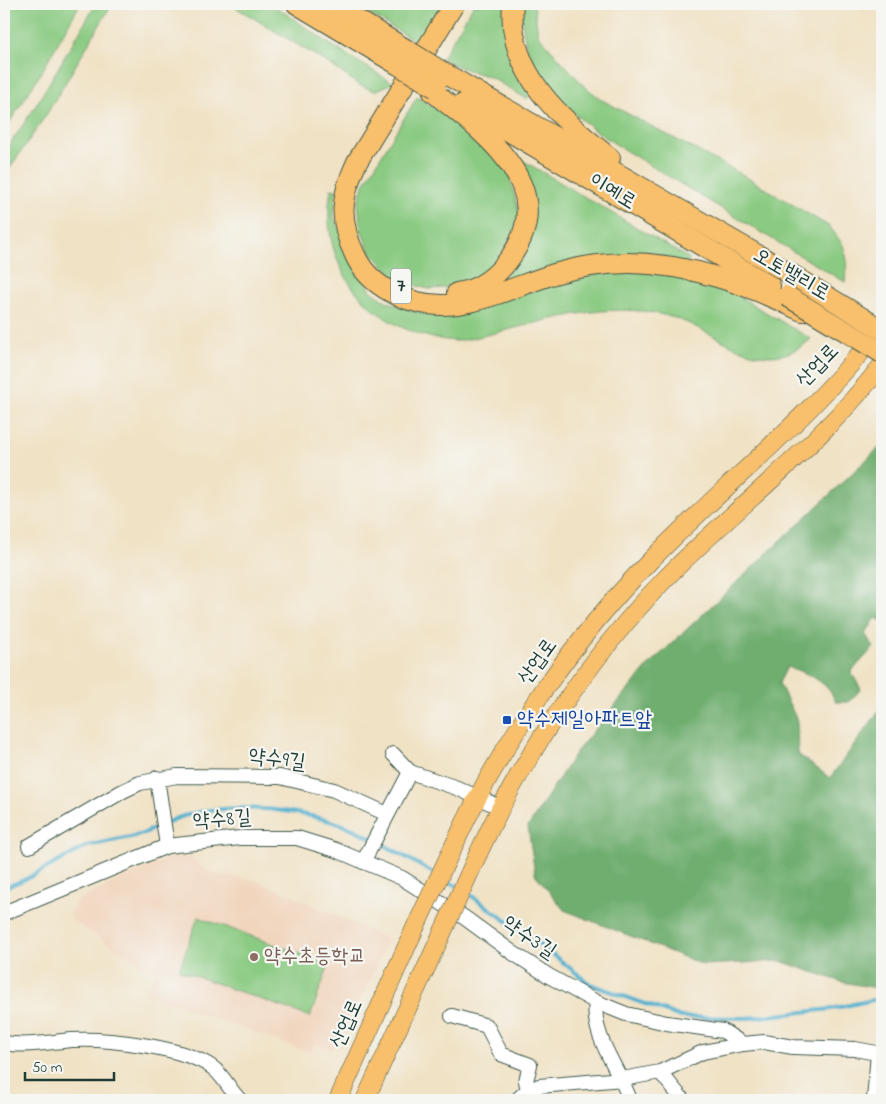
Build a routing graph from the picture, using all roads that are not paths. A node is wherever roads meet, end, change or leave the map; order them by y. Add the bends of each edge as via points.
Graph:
1 (297, 4) edge
2 (331, 4) edge
3 (454, 4) edge
4 (466, 4) edge
5 (513, 4) edge
6 (402, 57) junction
7 (438, 84) junction
8 (699, 222) junction
9 (785, 299) junction
10 (882, 326) edge
11 (882, 330) edge
12 (882, 353) edge
13 (882, 366) edge
14 (393, 754) dead end
15 (410, 772) junction
16 (157, 778) junction
17 (477, 796) junction
18 (499, 807) junction
19 (384, 820) junction
20 (29, 846) dead end
21 (167, 846) junction
22 (365, 858) junction
23 (443, 903) joint
24 (4, 913) edge
25 (596, 1002) junction
26 (452, 1016) dead end
27 (4, 1043) edge
28 (743, 1044) junction
29 (880, 1054) edge
30 (660, 1072) junction
31 (623, 1079) junction
32 (528, 1090) junction
33 (240, 1100) edge
34 (338, 1100) edge
35 (365, 1100) edge
36 (518, 1100) edge
37 (630, 1100) edge
38 (683, 1100) edge
39 (874, 1100) edge

1 - 6 highway
2 - 6 highway
3 - 9 highway via 357,162 343,198 343,220 348,241 356,259 371,278 404,299 422,305 443,306 467,303 579,268 605,264 655,264 706,273
4 - 7 highway, 7 via 366,166 354,202 358,240 375,267 389,280 424,294 464,292 495,276 523,233 526,218 526,200 514,167
5 - 8 highway via 511,20 515,46 530,76 558,114 629,173
6 - 7 highway, bridge
7 - 8 highway, 이예로
7 - 9 highway, 이예로
8 - 11 highway, 오토밸리로, bridge
9 - 12 highway, 오토밸리로, bridge
10 - 17 main road, 산업로 via 854,362 821,396 648,563 584,637 531,710
13 - 18 main road via 840,413 666,579 603,652 550,723
14 - 15 street
15 - 17 street
15 - 19 street
16 - 19 street, 약수9길 via 200,775 280,777 334,790
16 - 20 street, 약수9길 via 123,791
16 - 21 street
17 - 18 street
17 - 34 main road, 산업로, bridge
18 - 35 main road, bridge
19 - 22 street
21 - 22 street, 약수8길 via 281,837
21 - 24 street, 약수8길
22 - 23 street, 약수8길
23 - 25 street, 약수3길 via 513,953
25 - 28 street, 약수3길 via 626,1014 723,1031
25 - 31 street via 594,1015 600,1036
26 - 32 street via 487,1026 501,1054 530,1065 526,1081
27 - 33 street via 88,1040 177,1053 215,1069
28 - 29 street via 764,1042
28 - 30 street via 703,1052
29 - 39 street
30 - 31 street
30 - 38 street
31 - 32 street via 539,1086
31 - 37 street
32 - 36 street

